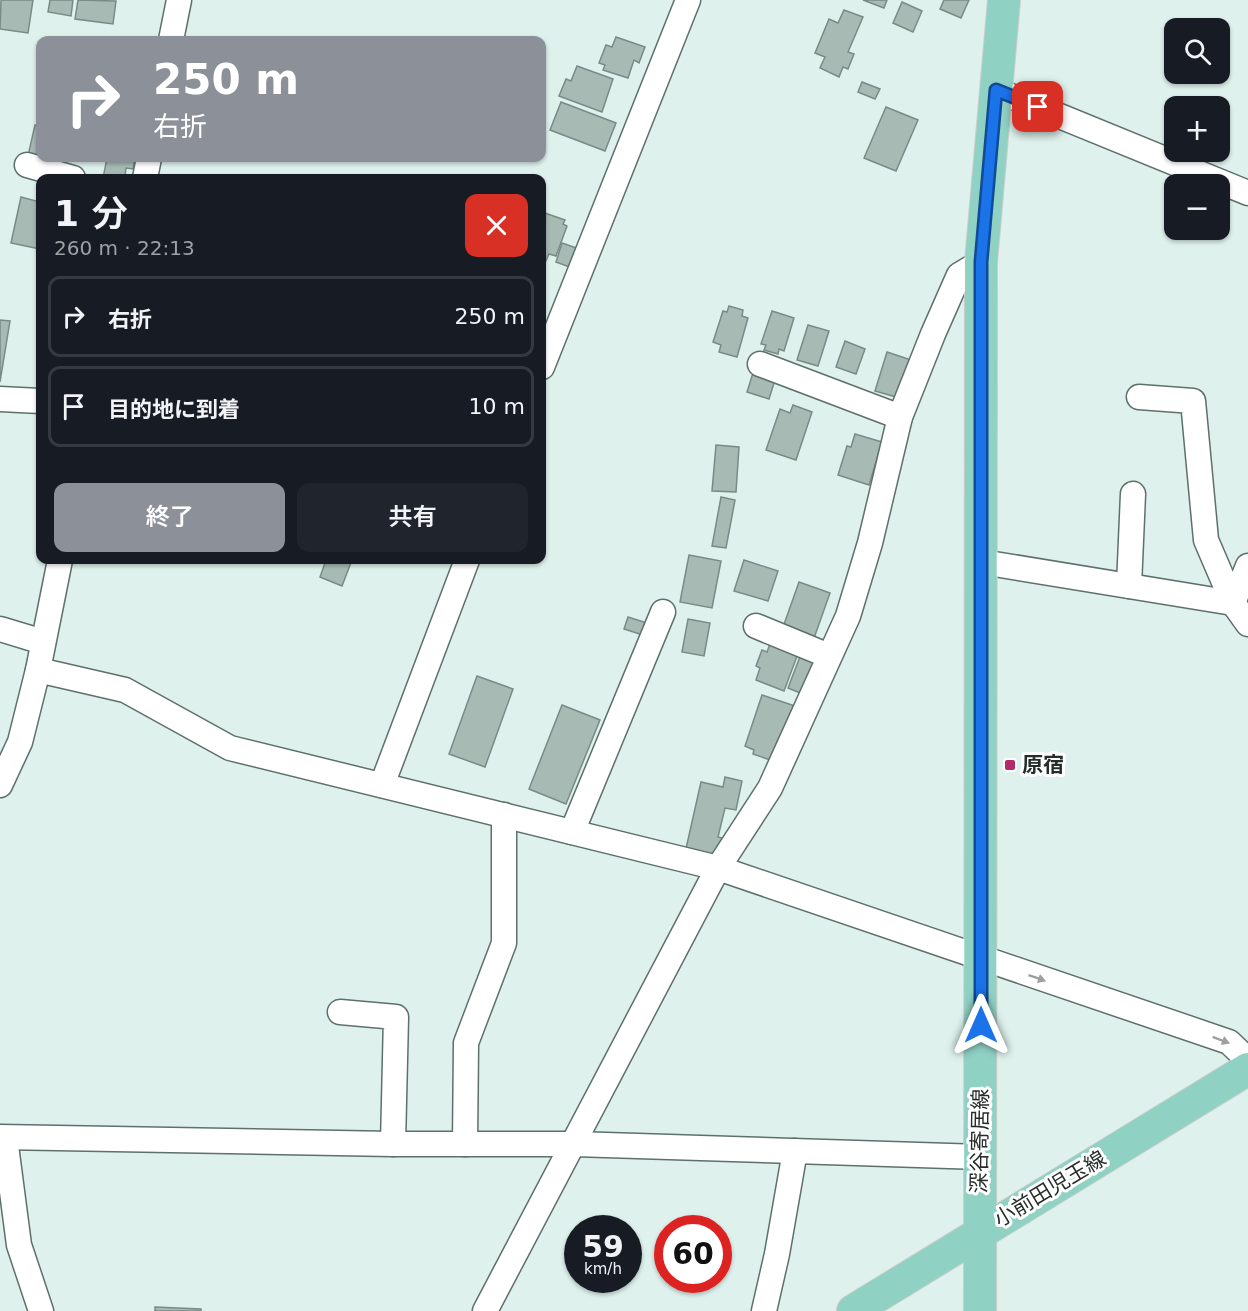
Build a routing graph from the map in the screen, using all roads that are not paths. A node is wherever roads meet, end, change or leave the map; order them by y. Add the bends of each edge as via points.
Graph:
1 (179, 0) edge
2 (688, 0) edge
3 (1004, 0) edge
4 (172, 36) edge
5 (996, 90) junction
6 (27, 165) dead end
7 (59, 174) edge
8 (1248, 193) edge
9 (981, 262) junction
10 (546, 357) edge
11 (760, 364) dead end
12 (1139, 397) dead end
13 (0, 399) edge
14 (36, 401) edge
15 (900, 417) junction
16 (1133, 494) dead end
17 (982, 562) junction
18 (59, 564) edge
19 (462, 564) edge
20 (1248, 566) edge
21 (1129, 586) junction
22 (1233, 603) junction
23 (663, 612) dead end
24 (1248, 624) edge
25 (756, 626) dead end
26 (0, 629) edge
27 (43, 642) junction
28 (829, 656) junction
29 (38, 670) junction
30 (0, 785) edge
31 (381, 785) junction
32 (504, 815) junction
33 (572, 832) junction
34 (718, 868) junction
35 (981, 959) junction
36 (340, 1012) dead end
37 (1248, 1060) edge
38 (1248, 1069) edge
39 (3, 1138) edge
40 (393, 1144) junction
41 (465, 1144) junction
42 (574, 1144) junction
43 (795, 1151) junction
44 (981, 1157) junction
45 (979, 1232) junction
46 (41, 1311) edge
47 (485, 1311) edge
48 (764, 1311) edge
49 (853, 1311) edge
50 (980, 1311) edge

1 - 4 street
2 - 10 street
3 - 5 main road, 深谷寄居線
5 - 8 street
5 - 9 main road, 深谷寄居線
6 - 7 street
9 - 15 street via 959,275
9 - 17 main road, 深谷寄居線
11 - 15 street
12 - 22 street via 1193,401 1206,540
13 - 14 street
15 - 28 street via 870,543 848,616
16 - 21 street
17 - 21 street
17 - 35 main road, 深谷寄居線
18 - 27 street
19 - 31 street
20 - 22 street
21 - 22 street
22 - 24 street
23 - 33 street
25 - 28 street
26 - 27 street
27 - 29 street
28 - 34 street via 770,788
29 - 30 street via 20,742
29 - 31 street via 125,690 230,748
31 - 32 street
32 - 33 street
32 - 41 street via 504,944 466,1043
33 - 34 street
34 - 35 street
34 - 42 street
35 -> 37 street via 1229,1042
35 - 44 main road, 深谷寄居線
36 - 40 street via 396,1017
38 - 45 main road, 小前田児玉線
39 - 40 street
39 - 46 street via 20,1245
40 - 41 street
41 - 42 street
42 - 43 street
42 - 47 street
43 - 44 street
43 - 48 street
44 - 45 main road, 深谷寄居線
45 - 49 main road, 小前田児玉線
45 - 50 main road, 深谷寄居線

